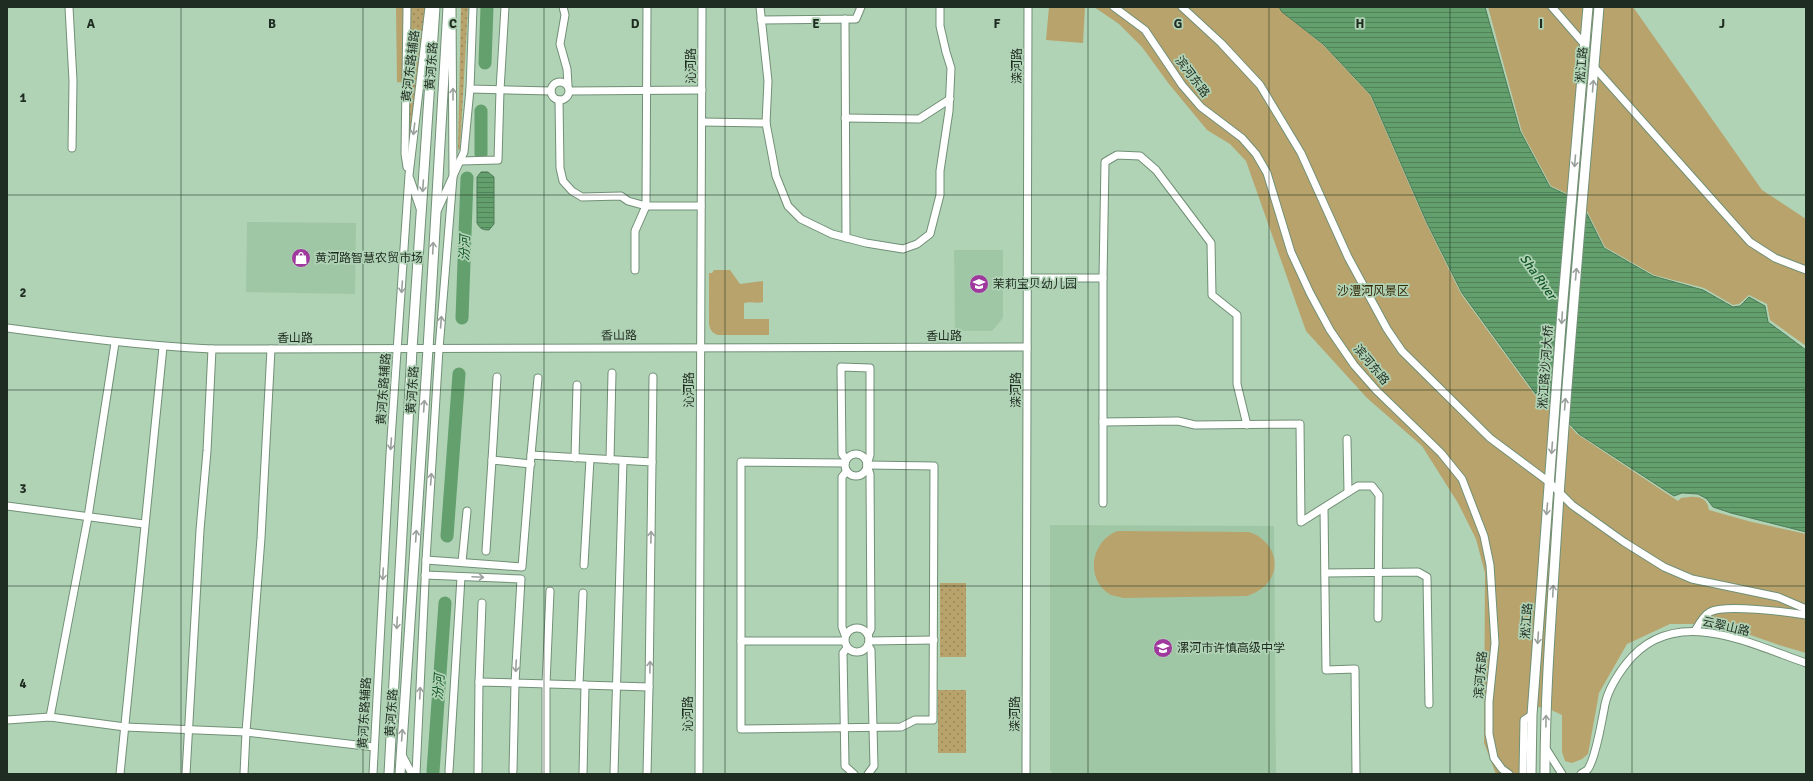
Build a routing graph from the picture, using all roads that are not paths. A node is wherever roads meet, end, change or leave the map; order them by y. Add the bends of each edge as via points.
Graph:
1 (69, 7) edge
2 (407, 7) edge
3 (429, 7) edge
4 (435, 7) edge
5 (448, 7) edge
6 (452, 7) edge
7 (473, 7) edge
8 (505, 7) edge
9 (563, 7) edge
10 (647, 7) edge
11 (702, 7) edge
12 (760, 7) edge
13 (861, 7) edge
14 (940, 7) edge
15 (1028, 7) edge
16 (1114, 7) edge
17 (1182, 7) edge
18 (1552, 7) edge
19 (1588, 7) edge
20 (1599, 7) edge
21 (845, 19) junction
22 (761, 20) junction
23 (1585, 45) junction
24 (1594, 67) junction
25 (569, 88) junction
26 (470, 89) junction
27 (500, 90) junction
28 (646, 90) junction
29 (702, 90) junction
30 (551, 91) junction
31 (950, 99) junction
32 (559, 100) junction
33 (845, 118) junction
34 (702, 122) junction
35 (1578, 122) joint
36 (766, 123) junction
37 (1589, 125) joint
38 (72, 148) dead end
39 (460, 160) junction
40 (409, 175) junction
41 (453, 177) junction
42 (646, 206) junction
43 (701, 206) junction
44 (422, 213) junction
45 (435, 214) junction
46 (846, 238) junction
47 (635, 270) dead end
48 (1806, 270) edge
49 (1028, 278) junction
50 (1103, 278) junction
51 (7, 328) edge
52 (115, 343) junction
53 (700, 346) junction
54 (163, 347) junction
55 (1027, 347) junction
56 (398, 348) junction
57 (212, 349) junction
58 (271, 349) junction
59 (412, 349) junction
60 (428, 349) junction
61 (439, 349) junction
62 (612, 373) dead end
63 (497, 377) dead end
64 (653, 377) dead end
65 (538, 378) dead end
66 (577, 385) dead end
67 (1103, 422) junction
68 (1247, 424) junction
69 (1348, 439) dead end
70 (531, 455) junction
71 (575, 458) junction
72 (590, 459) junction
73 (492, 460) junction
74 (610, 460) junction
75 (622, 461) junction
76 (845, 461) junction
77 (652, 462) junction
78 (531, 464) junction
79 (867, 465) junction
80 (1550, 470) joint
81 (1560, 470) joint
82 (846, 472) junction
83 (1550, 482) junction
84 (1559, 491) junction
85 (1348, 492) junction
86 (1103, 503) dead end
87 (7, 506) edge
88 (1324, 508) junction
89 (467, 511) dead end
90 (88, 517) junction
91 (144, 524) junction
92 (486, 551) dead end
93 (426, 560) junction
94 (462, 562) junction
95 (584, 565) dead end
96 (1325, 573) junction
97 (1378, 573) junction
98 (425, 574) junction
99 (461, 577) junction
100 (550, 591) dead end
101 (583, 593) dead end
102 (1778, 597) junction
103 (482, 603) dead end
104 (1806, 609) edge
105 (1772, 611) junction
106 (1806, 615) edge
107 (1378, 618) dead end
108 (1695, 631) junction
109 (868, 640) junction
110 (934, 640) junction
111 (741, 641) junction
112 (845, 641) junction
113 (1806, 663) edge
114 (479, 682) junction
115 (515, 683) junction
116 (546, 684) junction
117 (582, 685) junction
118 (617, 685) junction
119 (649, 687) junction
120 (1429, 704) dead end
121 (1532, 715) junction
122 (50, 717) junction
123 (7, 720) edge
124 (125, 727) junction
125 (845, 727) junction
126 (874, 727) junction
127 (188, 730) junction
128 (246, 732) junction
129 (374, 747) junction
130 (1545, 747) junction
131 (401, 752) junction
132 (449, 771) dead end
133 (513, 771) dead end
134 (478, 773) dead end
135 (546, 773) edge
136 (614, 773) dead end
137 (120, 774) edge
138 (186, 774) edge
139 (244, 774) edge
140 (372, 774) edge
141 (389, 774) edge
142 (400, 774) edge
143 (412, 774) edge
144 (416, 774) edge
145 (583, 774) edge
146 (647, 774) edge
147 (699, 774) edge
148 (854, 774) edge
149 (868, 774) edge
150 (1026, 774) edge
151 (1356, 774) edge
152 (1509, 774) edge
153 (1523, 774) edge
154 (1531, 774) edge
155 (1545, 774) edge
156 (1562, 774) edge
157 (1581, 774) edge

1 - 38 street via 73,81
2 - 40 street via 405,154
3 -> 40 street, 黄河东路辅路
4 -> 44 main road, 黄河东路
5 - 45 main road, 黄河东路
41 -> 6 street
7 - 26 street
8 - 27 street
9 - 25 street via 560,44
10 - 28 street
11 - 29 street, 沁河路
12 - 22 street
13 - 21 street via 856,19
14 - 31 street via 940,26 951,68
15 - 49 street, 滦河路
16 - 152 street, 滨河东路 via 1145,30 1182,85 1201,107 1242,138 1256,154 1266,173 1291,252 1330,330 1358,370 1462,479 1484,536 1490,565 1495,642 1489,702 1489,734 1494,758
17 - 83 street via 1221,43 1260,86 1301,153 1348,257 1386,329 1402,351 1490,438
18 - 23 street
19 - 23 main road, 淞江路
20 - 24 main road, 淞江路
21 - 22 street
21 - 33 street
22 - 36 street via 768,81
23 - 35 main road, 淞江路
37 -> 24 main road, 淞江路
24 - 48 street via 1750,242 1775,258
25 - 28 street
25 - 30 street via 563,82 557,82
25 - 32 street via 565,99
26 - 27 street
26 - 39 street via 464,152
27 - 30 street
27 - 39 street via 498,160
28 - 29 street
28 - 42 street
29 - 34 street, 沁河路
30 - 32 street via 553,97
31 - 33 street via 919,119
31 - 46 street via 940,171 940,195 930,234 917,244 903,249
32 - 42 street via 560,168 563,180 572,191 582,197 621,196 628,201
33 - 46 street
34 - 36 street
34 - 43 street, 沁河路
35 -> 80 main road, 淞江路沙河大桥
36 - 46 street via 776,176 788,206 801,219
81 -> 37 main road, 淞江路沙河大桥
39 - 41 street
40 - 44 street
40 -> 56 street, 黄河东路辅路
41 - 45 street
61 -> 41 street
42 - 43 street
42 - 47 street via 636,231
43 - 53 street, 沁河路
44 - 59 main road, 黄河东路
60 -> 45 main road, 黄河东路
49 - 50 street
49 - 55 street, 滦河路
50 - 67 street
50 - 68 street via 1105,162 1117,155 1140,156 1156,170 1211,243 1212,295 1237,316 1237,384
51 - 52 street, 香山路
52 - 54 street, 香山路
52 - 90 street
53 - 55 street, 香山路
53 - 61 street, 香山路
53 - 147 street, 沁河路
54 - 57 street, 香山路
54 - 91 street
55 - 150 street, 滦河路
56 - 58 street, 香山路
56 - 59 street, 香山路
56 -> 129 street, 黄河东路辅路
57 - 58 street, 香山路
57 - 127 street
58 - 128 street via 261,538
59 - 60 street, 香山路
59 -> 141 main road, 黄河东路
60 - 61 street, 香山路
131 -> 60 main road, 黄河东路
93 -> 61 street
62 - 74 street
63 - 73 street
64 - 77 street
65 - 70 street
66 - 71 street
67 - 68 street via 1178,421 1195,425
67 - 86 street
68 - 88 street via 1300,424 1301,522
69 - 85 street
70 - 71 street
70 - 78 street
71 - 72 street
72 - 74 street
72 - 95 street
73 - 78 street
73 - 92 street
74 - 75 street
75 - 77 street
75 - 118 street
76 - 79 street via 849,455 858,453 866,458
76 - 79 street via 842,454 841,367 870,368 870,455
76 - 82 street
76 - 111 street via 741,462
119 -> 77 street
78 - 94 street via 522,567
79 - 82 street via 866,471 859,476
79 - 109 street via 870,474 871,622
79 - 110 street via 934,466
80 - 83 main road, 淞江路
81 - 84 main road, 淞江路
82 - 112 street via 842,477 842,627
83 - 84 street
83 -> 121 main road, 淞江路
84 - 102 street via 1572,506 1664,567 1692,579
130 -> 84 main road, 淞江路
85 - 88 street
85 - 97 street via 1358,486 1372,486 1378,495
87 - 90 street
88 - 96 street
89 - 94 street
90 - 91 street
90 - 122 street
91 - 124 street
93 - 94 street
93 - 98 street
96 - 97 street
96 - 151 street via 1326,670 1355,669
97 - 107 street
97 - 120 street via 1418,572 1427,578
98 - 99 street
144 -> 98 street
99 -> 115 street via 521,579
99 - 132 street
100 - 116 street
101 - 117 street
102 - 104 street
102 - 105 street
103 - 114 street
105 - 106 street
105 - 108 street via 1716,609 1704,616
108 - 113 street, 云翠山路 via 1726,636
108 - 157 street, 云翠山路 via 1674,632 1648,642 1632,656 1617,676 1604,704 1599,736 1588,769
109 - 110 street
109 - 112 street via 862,651 858,652 850,651
109 - 112 street via 863,630 855,628 848,632
109 - 126 street via 871,650
110 - 126 street via 934,720 915,720 901,726
111 - 112 street
111 - 125 street via 741,729
112 - 125 street
114 - 115 street
114 - 134 street
115 - 116 street
115 - 133 street
116 - 117 street
116 - 135 street
117 - 118 street
117 - 145 street
118 - 119 street
118 - 136 street
119 - 146 street
121 - 153 street via 1524,720
121 - 154 main road, 淞江路
122 - 123 street
122 - 124 street
124 - 127 street
124 - 137 street
125 - 126 street
125 - 148 street via 845,766
126 - 149 street via 874,766
127 - 128 street
127 - 138 street
128 - 129 street
128 - 139 street
129 - 140 street, 黄河东路辅路
130 - 155 main road, 淞江路
130 - 156 street
131 - 142 main road, 黄河东路
131 - 143 street

